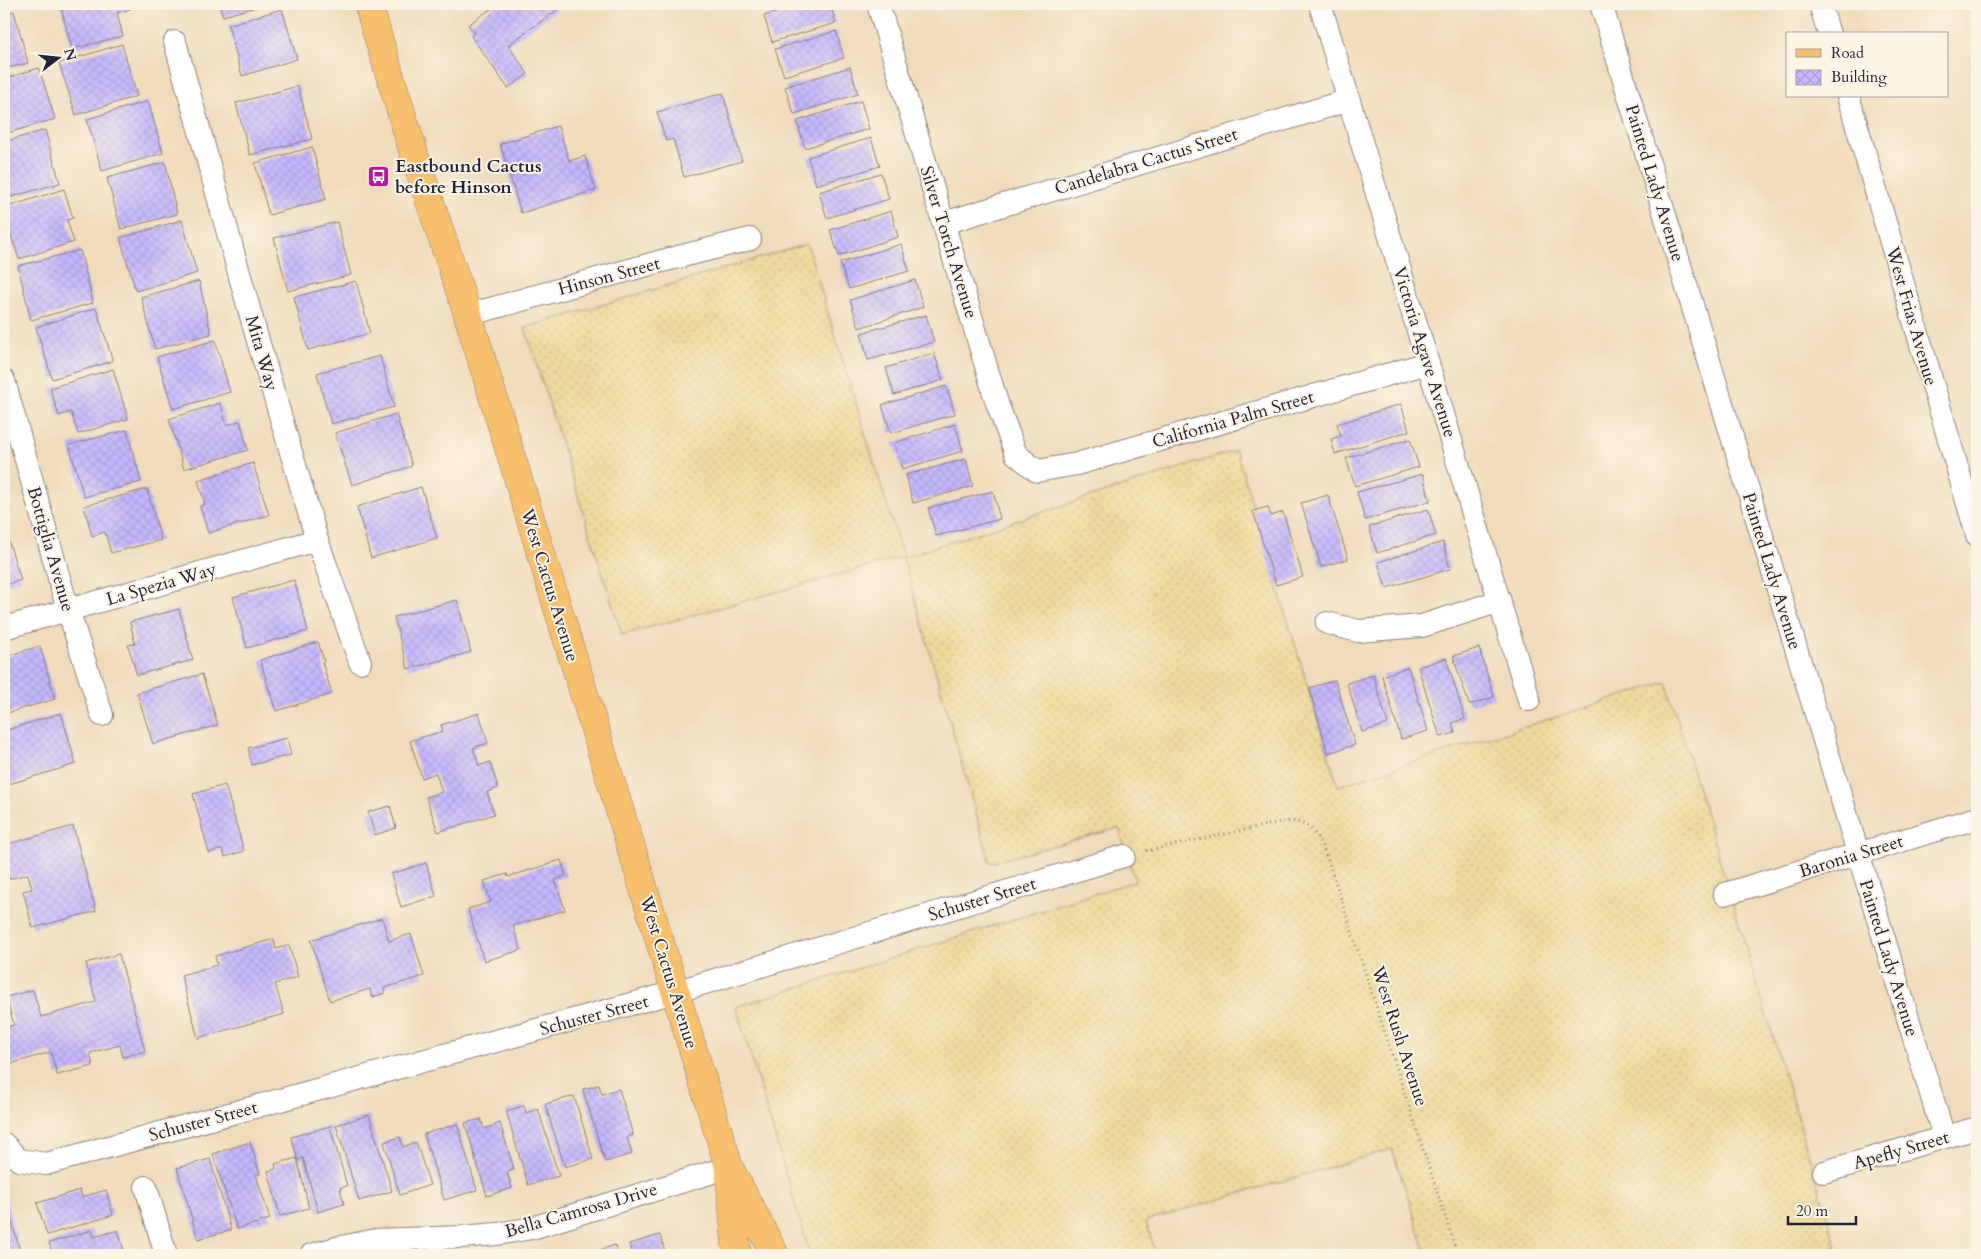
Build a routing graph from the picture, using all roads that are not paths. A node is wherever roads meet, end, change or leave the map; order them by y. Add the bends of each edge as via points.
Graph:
1 (368, 4) edge
2 (878, 4) edge
3 (1320, 4) edge
4 (1601, 4) edge
5 (1820, 4) edge
6 (1828, 32) edge
7 (175, 42) dead end
8 (1849, 98) edge
9 (1348, 100) junction
10 (944, 223) junction
11 (750, 239) dead end
12 (468, 315) junction
13 (1428, 363) junction
14 (4, 381) edge
15 (1037, 471) joint
16 (1977, 535) edge
17 (318, 540) junction
18 (1500, 601) junction
19 (68, 610) junction
20 (1327, 623) dead end
21 (4, 628) edge
22 (360, 662) dead end
23 (1529, 700) dead end
24 (102, 715) dead end
25 (1977, 818) edge
26 (1858, 854) junction
27 (1124, 856) road end
28 (1725, 894) dead end
29 (675, 992) junction
30 (1977, 1128) edge
31 (1944, 1138) junction
32 (12, 1152) edge
33 (729, 1167) junction
34 (1824, 1172) dead end
35 (146, 1187) dead end
36 (166, 1255) edge
37 (311, 1255) edge
38 (737, 1255) edge
39 (775, 1255) edge

1 - 12 main road, West Cactus Avenue
2 - 10 street, Silver Torch Avenue
3 - 9 street, Victoria Agave Avenue
4 - 26 street, Painted Lady Avenue
5 - 6 street
7 - 17 street, Mita Way
8 - 16 street, West Frias Avenue
9 - 10 street, Candelabra Cactus Street
9 - 13 street, Victoria Agave Avenue
10 - 15 street, Silver Torch Avenue via 997,403 1016,454
11 - 12 street, Hinson Street
12 - 29 main road, West Cactus Avenue
13 - 15 street, California Palm Street via 1077,464
13 - 18 street, Victoria Agave Avenue
14 - 19 street, Bottiglia Avenue
17 - 19 street, La Spezia Way
17 - 22 street, Mita Way
18 - 20 street via 1422,626 1358,631
18 - 23 street, Victoria Agave Avenue
19 - 21 street, La Spezia Way
19 - 24 street, Bottiglia Avenue
25 - 26 street, Baronia Street
26 - 28 street, Baronia Street
26 - 31 street, Painted Lady Avenue
27 - 29 street, Schuster Street
29 - 32 street, Schuster Street via 46,1164
29 - 33 main road, West Cactus Avenue
30 - 31 street, Apefly Street
31 - 34 street, Apefly Street
33 - 37 street, Bella Camrosa Drive via 532,1228 461,1237 376,1240
33 - 38 main road, West Cactus Avenue
33 - 39 main road, West Cactus Avenue
35 - 36 street

